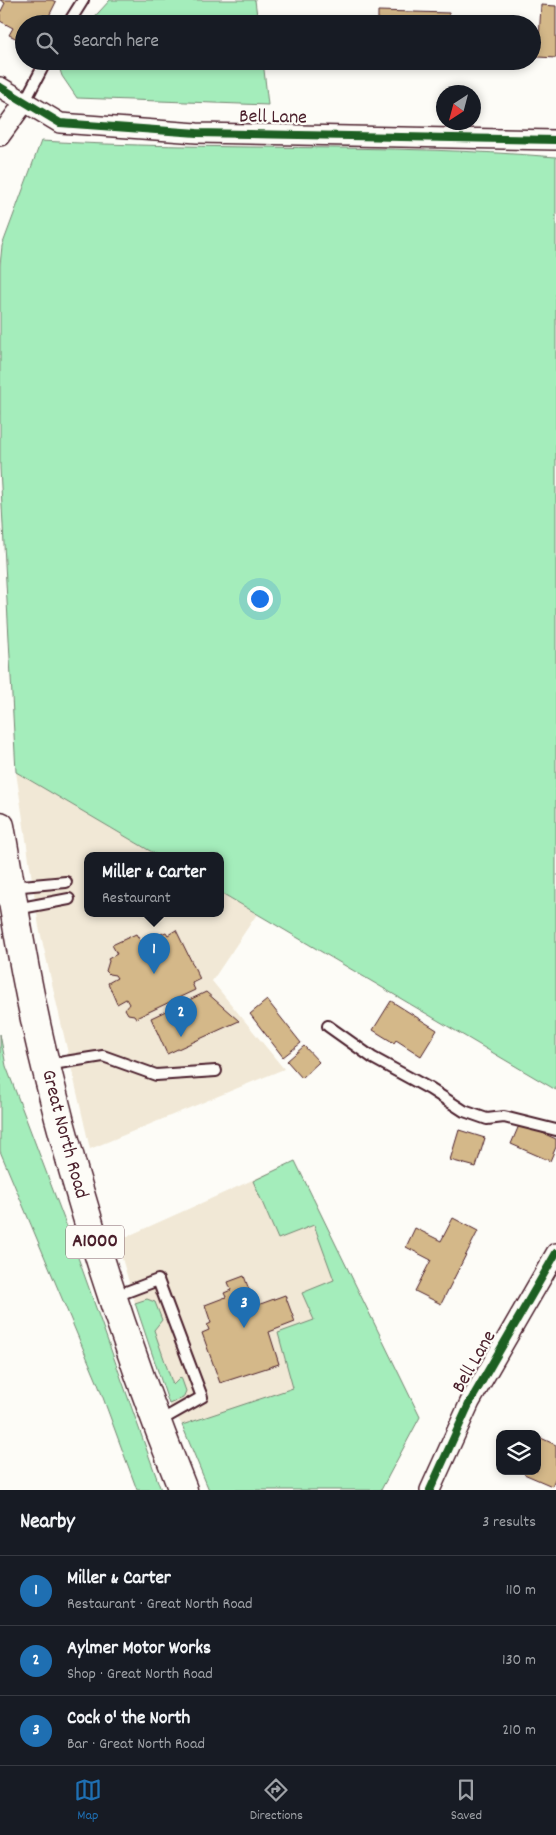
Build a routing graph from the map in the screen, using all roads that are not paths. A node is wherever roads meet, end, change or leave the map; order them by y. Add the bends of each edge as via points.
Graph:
1 (84, 0) edge
2 (74, 15) edge
3 (41, 70) edge
4 (0, 87) edge
5 (24, 102) junction
6 (0, 136) edge
7 (556, 140) edge
8 (0, 826) edge
9 (66, 882) dead end
10 (12, 898) junction
11 (69, 899) dead end
12 (328, 1026) dead end
13 (45, 1065) junction
14 (216, 1071) dead end
15 (556, 1130) edge
16 (556, 1253) edge
17 (112, 1297) junction
18 (156, 1423) junction
19 (183, 1490) edge
20 (430, 1490) edge

1 - 2 lane
3 - 5 lane
4 - 5 street, Bell Lane
5 - 6 street
5 - 7 street, Bell Lane via 60,124 197,132
8 - 10 main road, Great North Road / A1000
9 - 10 lane
10 - 11 lane
10 - 13 main road, Great North Road / A1000
12 - 15 lane via 373,1058 464,1110 487,1119 504,1117
13 - 14 lane via 103,1056 156,1075
13 - 17 main road, Great North Road / A1000 via 83,1206
16 - 20 street, Bell Lane via 470,1402
17 - 18 main road, Great North Road / A1000
17 - 18 lane via 158,1280 202,1397
18 - 19 main road, Great North Road / A1000

